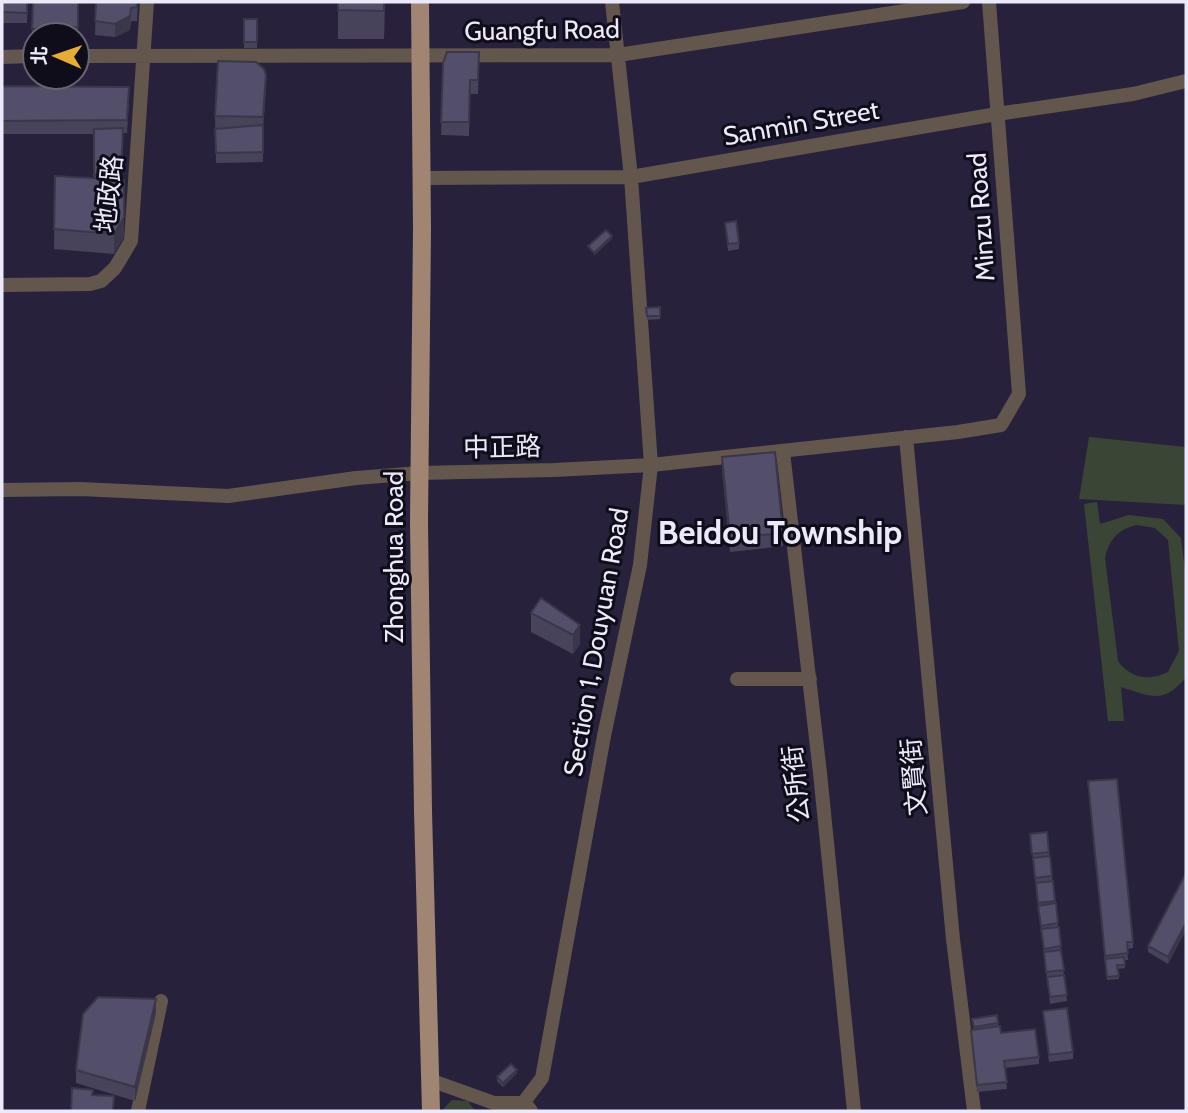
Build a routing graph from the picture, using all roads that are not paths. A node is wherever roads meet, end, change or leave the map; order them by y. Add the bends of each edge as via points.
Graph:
1 (147, 2) edge
2 (420, 2) edge
3 (612, 2) edge
4 (963, 2) edge
5 (989, 2) edge
6 (144, 55) junction
7 (618, 55) junction
8 (91, 56) edge
9 (2, 57) edge
10 (21, 57) edge
11 (419, 57) junction
12 (1186, 81) edge
13 (997, 114) junction
14 (631, 177) junction
15 (421, 178) junction
16 (2, 285) edge
17 (1001, 425) joint
18 (906, 437) junction
19 (783, 452) junction
20 (651, 465) junction
21 (419, 473) junction
22 (2, 490) edge
23 (737, 679) dead end
24 (810, 679) junction
25 (161, 1001) dead end
26 (429, 1080) junction
27 (524, 1108) edge
28 (138, 1111) edge
29 (431, 1111) edge
30 (854, 1111) edge
31 (975, 1111) edge

1 - 6 street, 地政路
2 - 11 main road, Zhonghua Road
3 - 7 street, Section 1, Douyuan Road
4 - 7 street, Guangfu Road
5 - 13 street, Minzu Road
6 - 8 street, Guangfu Road
6 - 11 street, Guangfu Road
6 - 16 street, 地政路 via 131,241 125,253 101,281 90,284
7 - 11 street, Guangfu Road
7 - 14 street, Section 1, Douyuan Road
9 - 10 street
11 - 15 main road, Zhonghua Road
12 - 13 street, Sanmin Street via 1133,94
13 - 14 street, Sanmin Street
13 - 17 street, Minzu Road via 1019,394
14 - 15 street, Sanmin Street
14 - 20 street, Section 1, Douyuan Road
15 - 21 main road, Zhonghua Road
17 - 18 street, 中正路
18 - 19 street, 中正路
18 - 31 street, 文賢街 via 953,939
19 - 20 street, 中正路
19 - 24 street, 公所街
20 - 21 street, 中正路
20 - 27 street, Section 1, Douyuan Road via 640,565 542,1078
21 - 22 street, 中正路 via 228,496
21 - 26 main road, Zhonghua Road
23 - 24 street
24 - 30 street, 公所街
25 - 28 street
26 - 27 street via 494,1103
26 - 29 main road, Zhonghua Road

